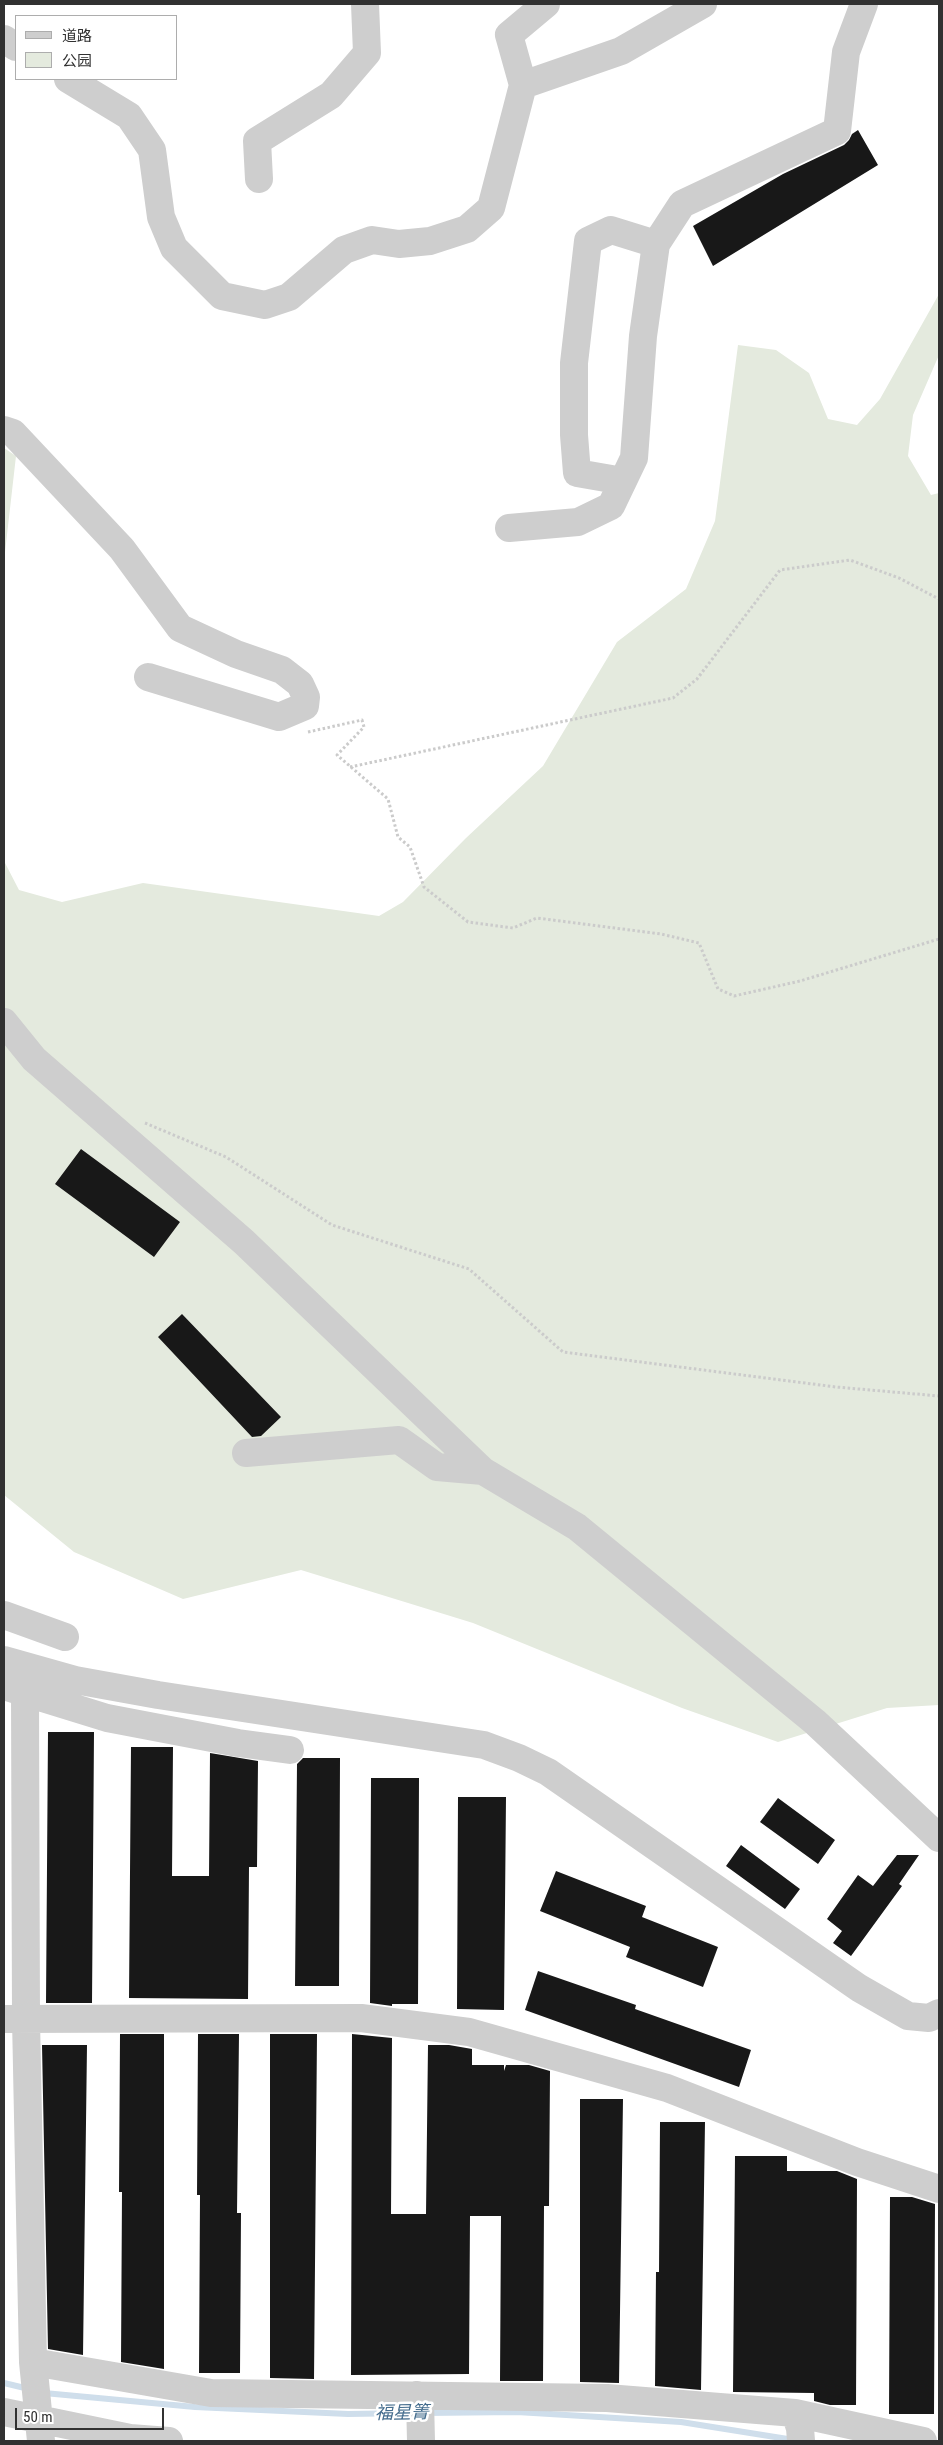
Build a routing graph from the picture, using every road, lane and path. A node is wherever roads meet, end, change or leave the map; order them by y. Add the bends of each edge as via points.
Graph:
1 (365, 4) edge
2 (546, 4) edge
3 (864, 4) edge
4 (700, 5) edge
5 (4, 39) edge
6 (15, 45) edge
7 (70, 80) edge
8 (523, 85) junction
9 (259, 179) dead end
10 (656, 244) junction
11 (4, 430) edge
12 (623, 481) junction
13 (509, 528) dead end
14 (939, 599) edge
15 (148, 678) dead end
16 (279, 718) junction
17 (349, 767) junction
18 (939, 938) edge
19 (4, 1022) edge
20 (107, 1122) junction
21 (939, 1396) edge
22 (246, 1453) dead end
23 (483, 1471) junction
24 (4, 1615) edge
25 (65, 1637) dead end
26 (4, 1660) edge
27 (14, 1690) edge
28 (290, 1750) dead end
29 (939, 1838) edge
30 (939, 2014) edge
31 (15, 2019) edge
32 (939, 2189) edge
33 (34, 2369) junction
34 (418, 2398) junction
35 (4, 2412) edge
36 (40, 2422) edge
37 (799, 2427) edge
38 (421, 2434) edge
39 (169, 2441) edge
40 (922, 2441) edge

1 - 9 street via 367,53 331,95 257,141
2 - 8 street via 509,35
3 - 10 street via 846,52 837,131 682,204
4 - 8 street via 621,51
5 - 6 street
7 - 8 street via 129,116 152,150 161,217 174,248 222,296 265,305 289,297 344,250 372,240 399,244 430,242 467,229 491,208
10 - 12 street via 643,336 634,458
10 - 12 street via 611,230 588,241 574,362 577,473
11 - 16 street via 13,433 122,549 180,628 236,654 282,670 300,684 306,697 304,706
12 - 13 street via 611,506 578,522
14 - 17 path via 899,578 850,560 780,570 697,679 673,698
15 - 16 street
16 - 17 path via 304,733 362,720 364,727 337,755
17 - 18 path via 388,799 398,837 410,847 424,887 468,922 513,928 537,918 661,934 698,943 718,989 734,996 800,981
19 - 20 street via 34,1059
20 - 21 path via 129,1117 226,1157 332,1226 469,1269 563,1352 836,1387
20 - 23 street via 244,1242
22 - 23 street via 399,1440 437,1468
23 - 29 street via 577,1527 815,1722
24 - 25 street
26 - 30 street via 74,1680 484,1745 519,1758 548,1772 859,1988 908,2016 929,2018
27 - 28 street via 107,1718
27 - 31 street
31 - 32 street via 361,2018 469,2032 667,2088 857,2162
31 - 33 street
33 - 34 street via 211,2393
33 - 36 street
34 - 37 street via 607,2398
34 - 38 street
35 - 36 street
36 - 39 street via 130,2438
37 - 40 street

